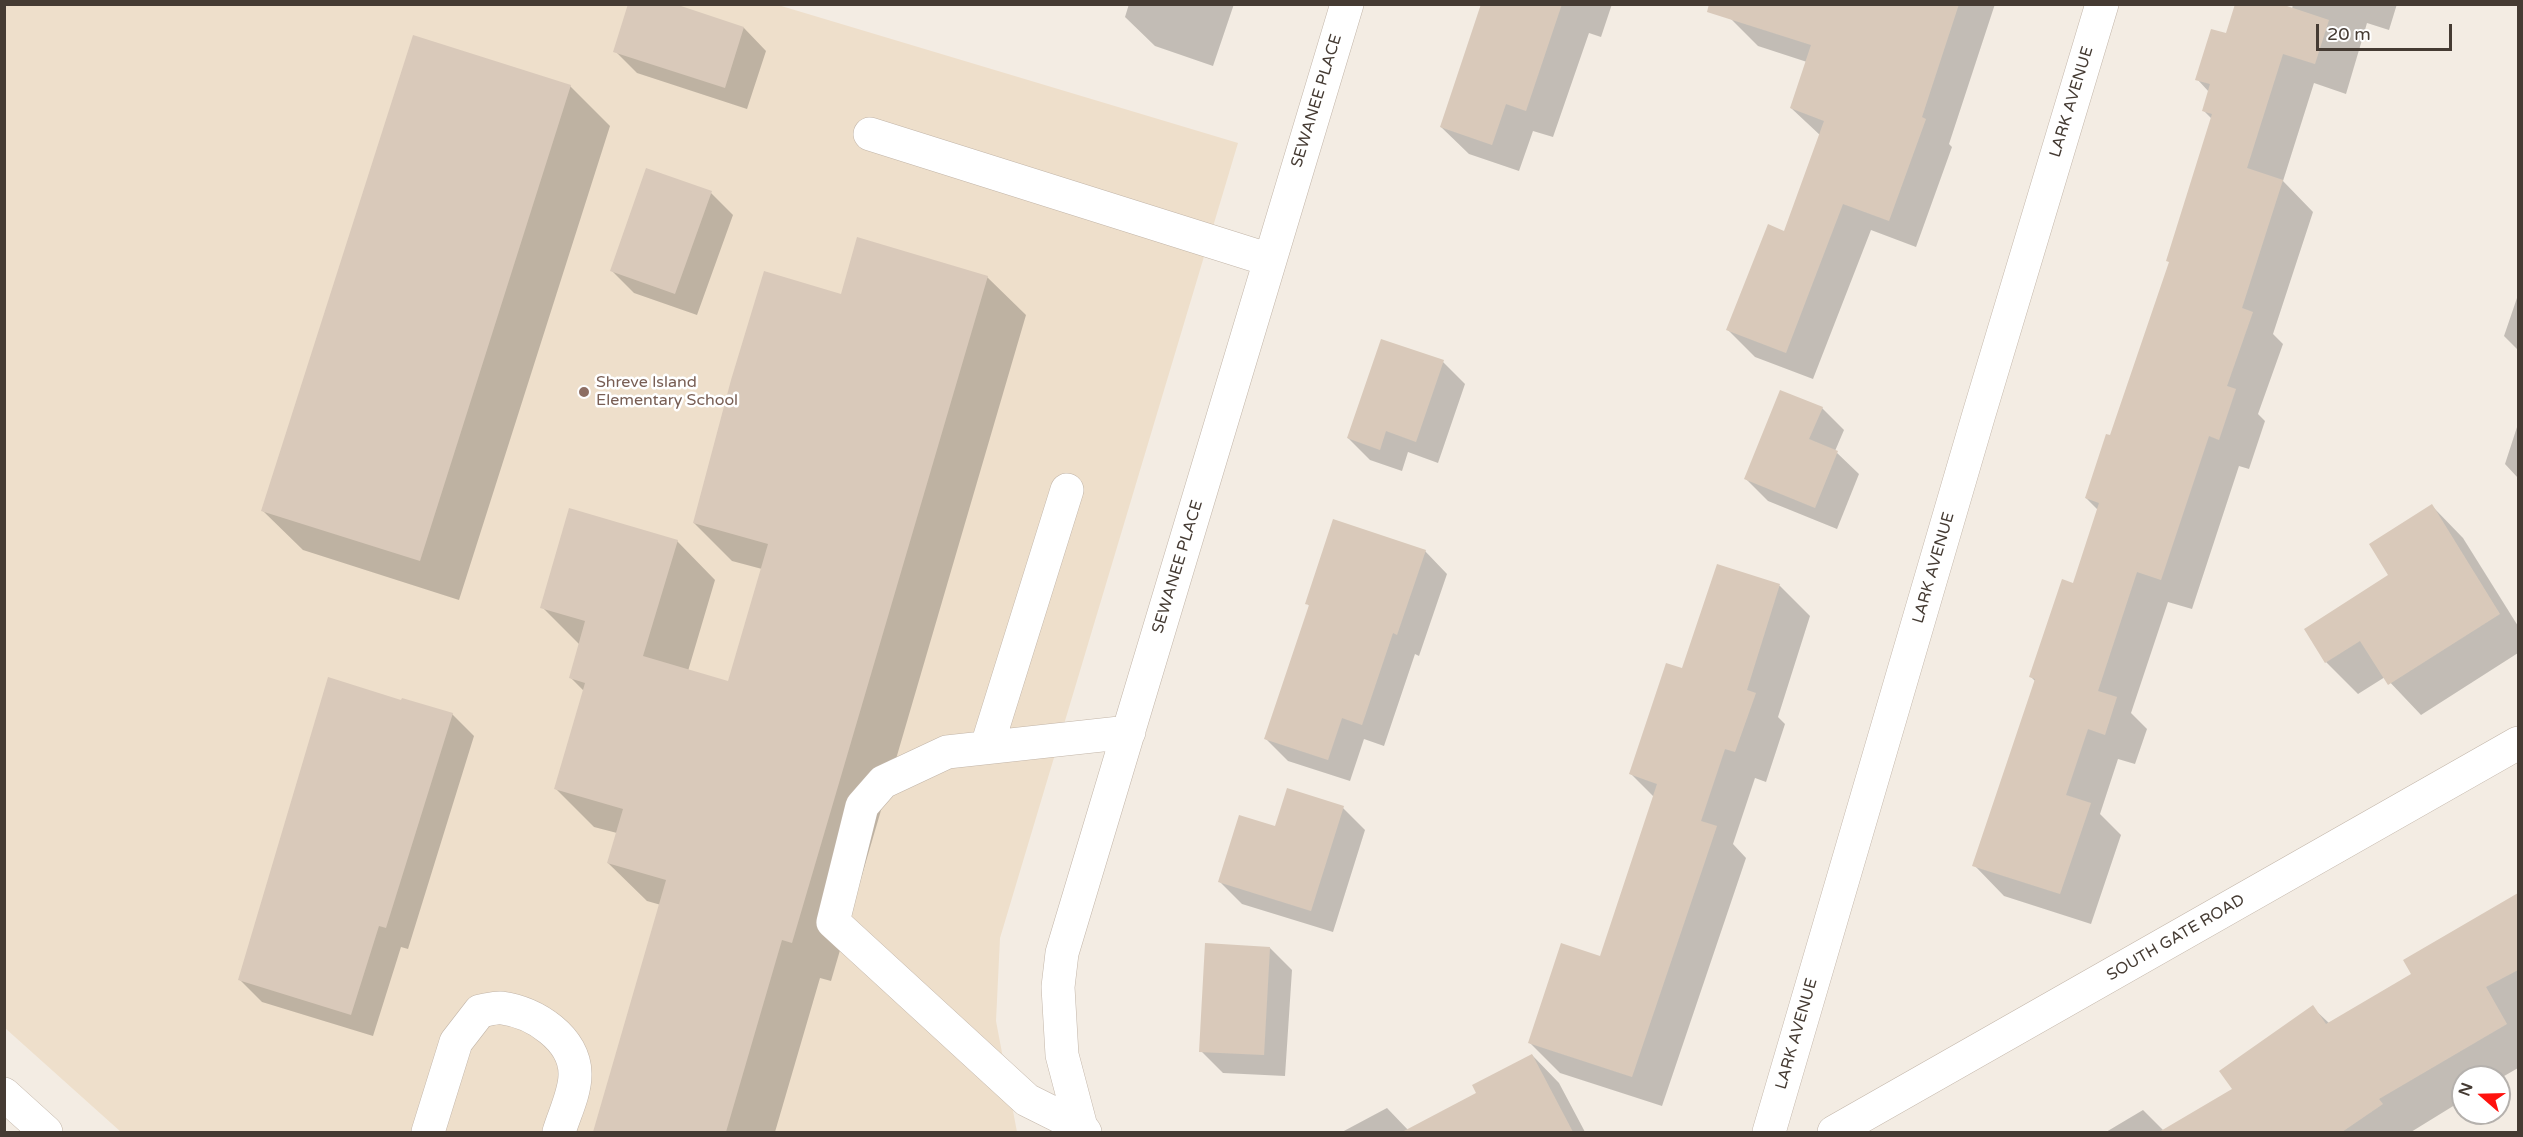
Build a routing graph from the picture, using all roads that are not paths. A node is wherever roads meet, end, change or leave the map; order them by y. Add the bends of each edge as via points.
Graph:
1 (1347, 4) edge
2 (2102, 4) edge
3 (870, 134) dead end
4 (1270, 260) junction
5 (1067, 490) dead end
6 (1129, 732) junction
7 (2518, 743) edge
8 (987, 746) junction
9 (4, 1094) edge
10 (1083, 1130) edge
11 (42, 1131) edge
12 (428, 1132) edge
13 (559, 1132) edge
14 (1768, 1132) edge
15 (1834, 1132) edge

1 - 4 street, SEWANEE PLACE
2 - 14 street, LARK AVENUE
3 - 4 street
4 - 6 street, SEWANEE PLACE
5 - 8 street
6 - 8 street
6 - 10 street, SEWANEE PLACE via 1062,953 1058,987 1062,1055
7 - 15 street, SOUTH GATE ROAD
8 - 10 street via 947,752 883,782 862,806 832,922 1027,1100
9 - 11 street
12 - 13 street via 456,1042 480,1011 501,1007 550,1028 571,1056 576,1077

